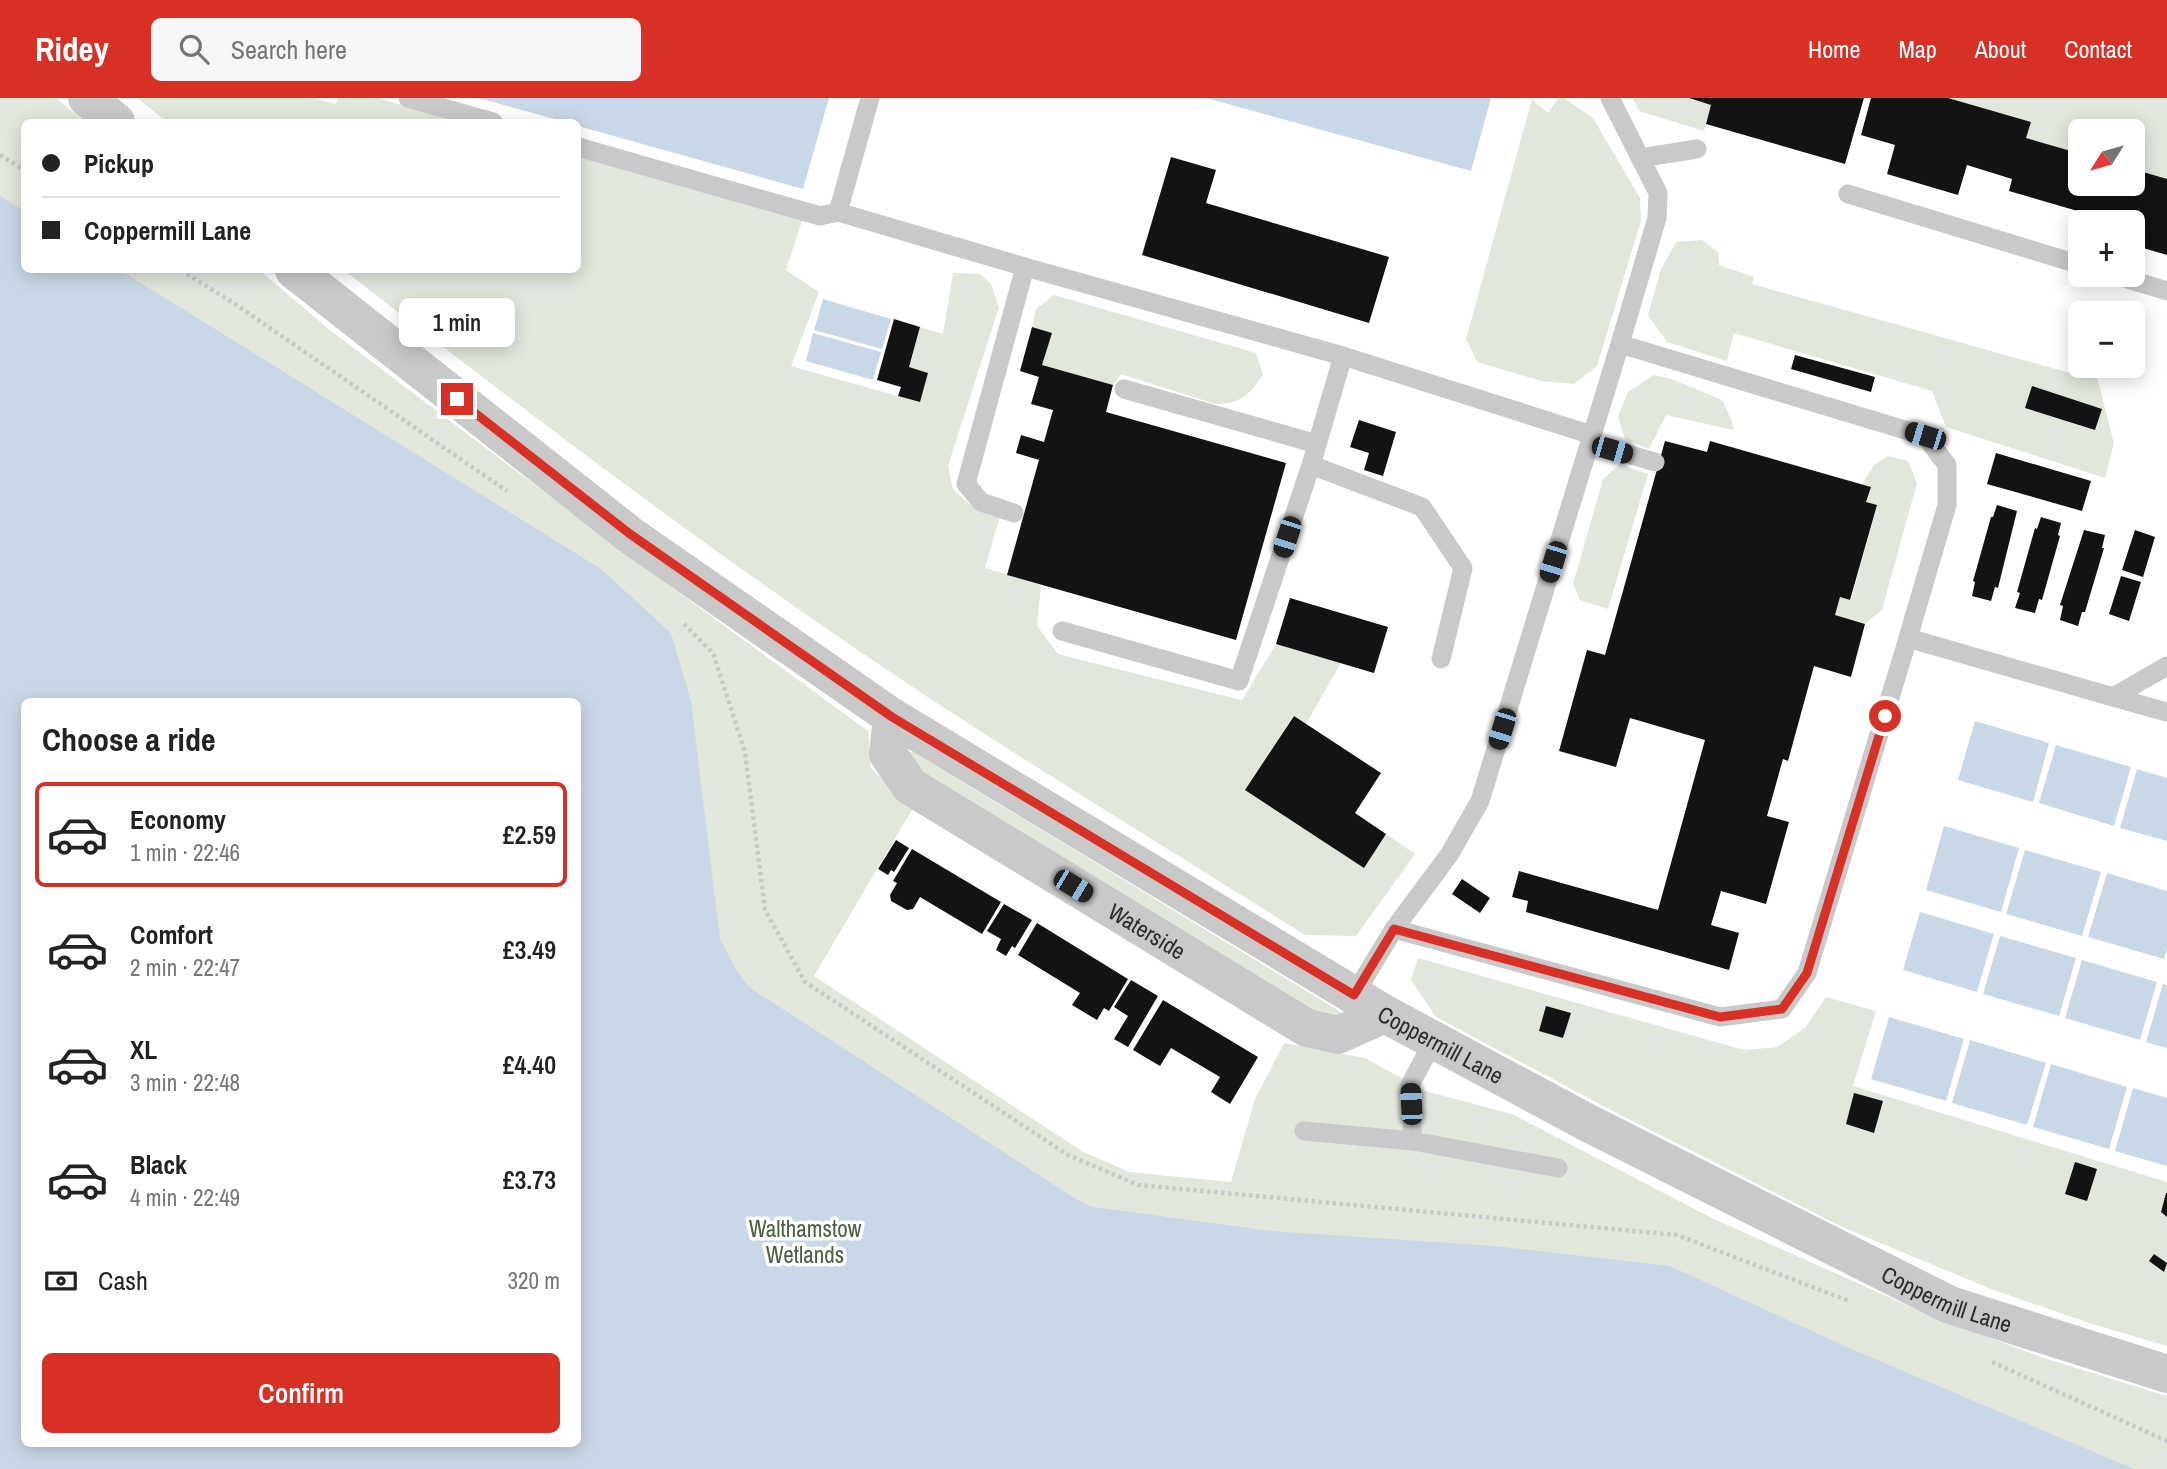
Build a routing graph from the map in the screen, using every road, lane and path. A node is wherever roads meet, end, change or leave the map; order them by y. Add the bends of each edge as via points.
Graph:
1 (87, 98) edge
2 (408, 98) edge
3 (870, 98) edge
4 (1610, 98) edge
5 (112, 119) edge
6 (482, 119) edge
7 (581, 148) edge
8 (1697, 149) dead end
9 (0, 155) edge
10 (1640, 158) junction
11 (21, 168) edge
12 (1848, 194) dead end
13 (838, 212) junction
14 (2068, 261) edge
15 (1025, 267) junction
16 (186, 273) edge
17 (298, 273) edge
18 (2145, 284) edge
19 (2167, 291) edge
20 (1620, 344) junction
21 (1343, 356) junction
22 (1124, 390) dead end
23 (1591, 439) junction
24 (1317, 444) junction
25 (1655, 462) dead end
26 (1311, 465) junction
27 (511, 495) dead end
28 (1014, 513) dead end
29 (677, 616) dead end
30 (1062, 631) dead end
31 (1908, 638) junction
32 (1441, 659) dead end
33 (2167, 666) edge
34 (2113, 697) junction
35 (2167, 712) edge
36 (892, 717) junction
37 (1394, 929) junction
38 (1369, 1004) junction
39 (1434, 1040) junction
40 (1304, 1131) dead end
41 (1413, 1141) junction
42 (1558, 1168) dead end
43 (1858, 1305) dead end
44 (1983, 1358) dead end
45 (2167, 1374) edge
46 (2167, 1441) edge

1 - 5 street
2 - 6 lane
3 - 13 lane
4 - 10 lane
7 - 13 lane via 820,216
8 - 10 lane
9 - 11 path
10 - 20 lane via 1658,193 1657,218
12 - 14 lane
13 - 15 lane
15 - 21 lane
15 - 28 lane via 966,484 981,502
16 - 27 path
17 - 36 street, Coppermill Lane via 630,534
18 - 19 lane
20 - 23 lane
20 - 31 lane via 1925,436 1947,465 1947,505
21 - 23 lane
21 - 24 lane
22 - 24 lane
23 - 25 lane
23 - 37 lane via 1480,801 1449,855
24 - 26 lane
26 - 30 lane via 1239,681
26 - 32 lane via 1422,507 1464,568
29 - 43 path via 713,653 745,752 765,910 805,982 1068,1155 1138,1185 1676,1235
31 - 34 lane
31 - 37 lane via 1807,973 1782,1009 1720,1017
33 - 34 lane
34 - 35 lane
36 - 38 street, Coppermill Lane
36 - 38 street, Waterside via 888,754 910,786 1307,1028 1338,1035
37 - 38 lane
38 - 39 street, Coppermill Lane
39 - 41 lane via 1410,1085
39 - 45 street, Coppermill Lane via 1588,1124 1950,1305
40 - 41 lane
41 - 42 lane
44 - 46 path

